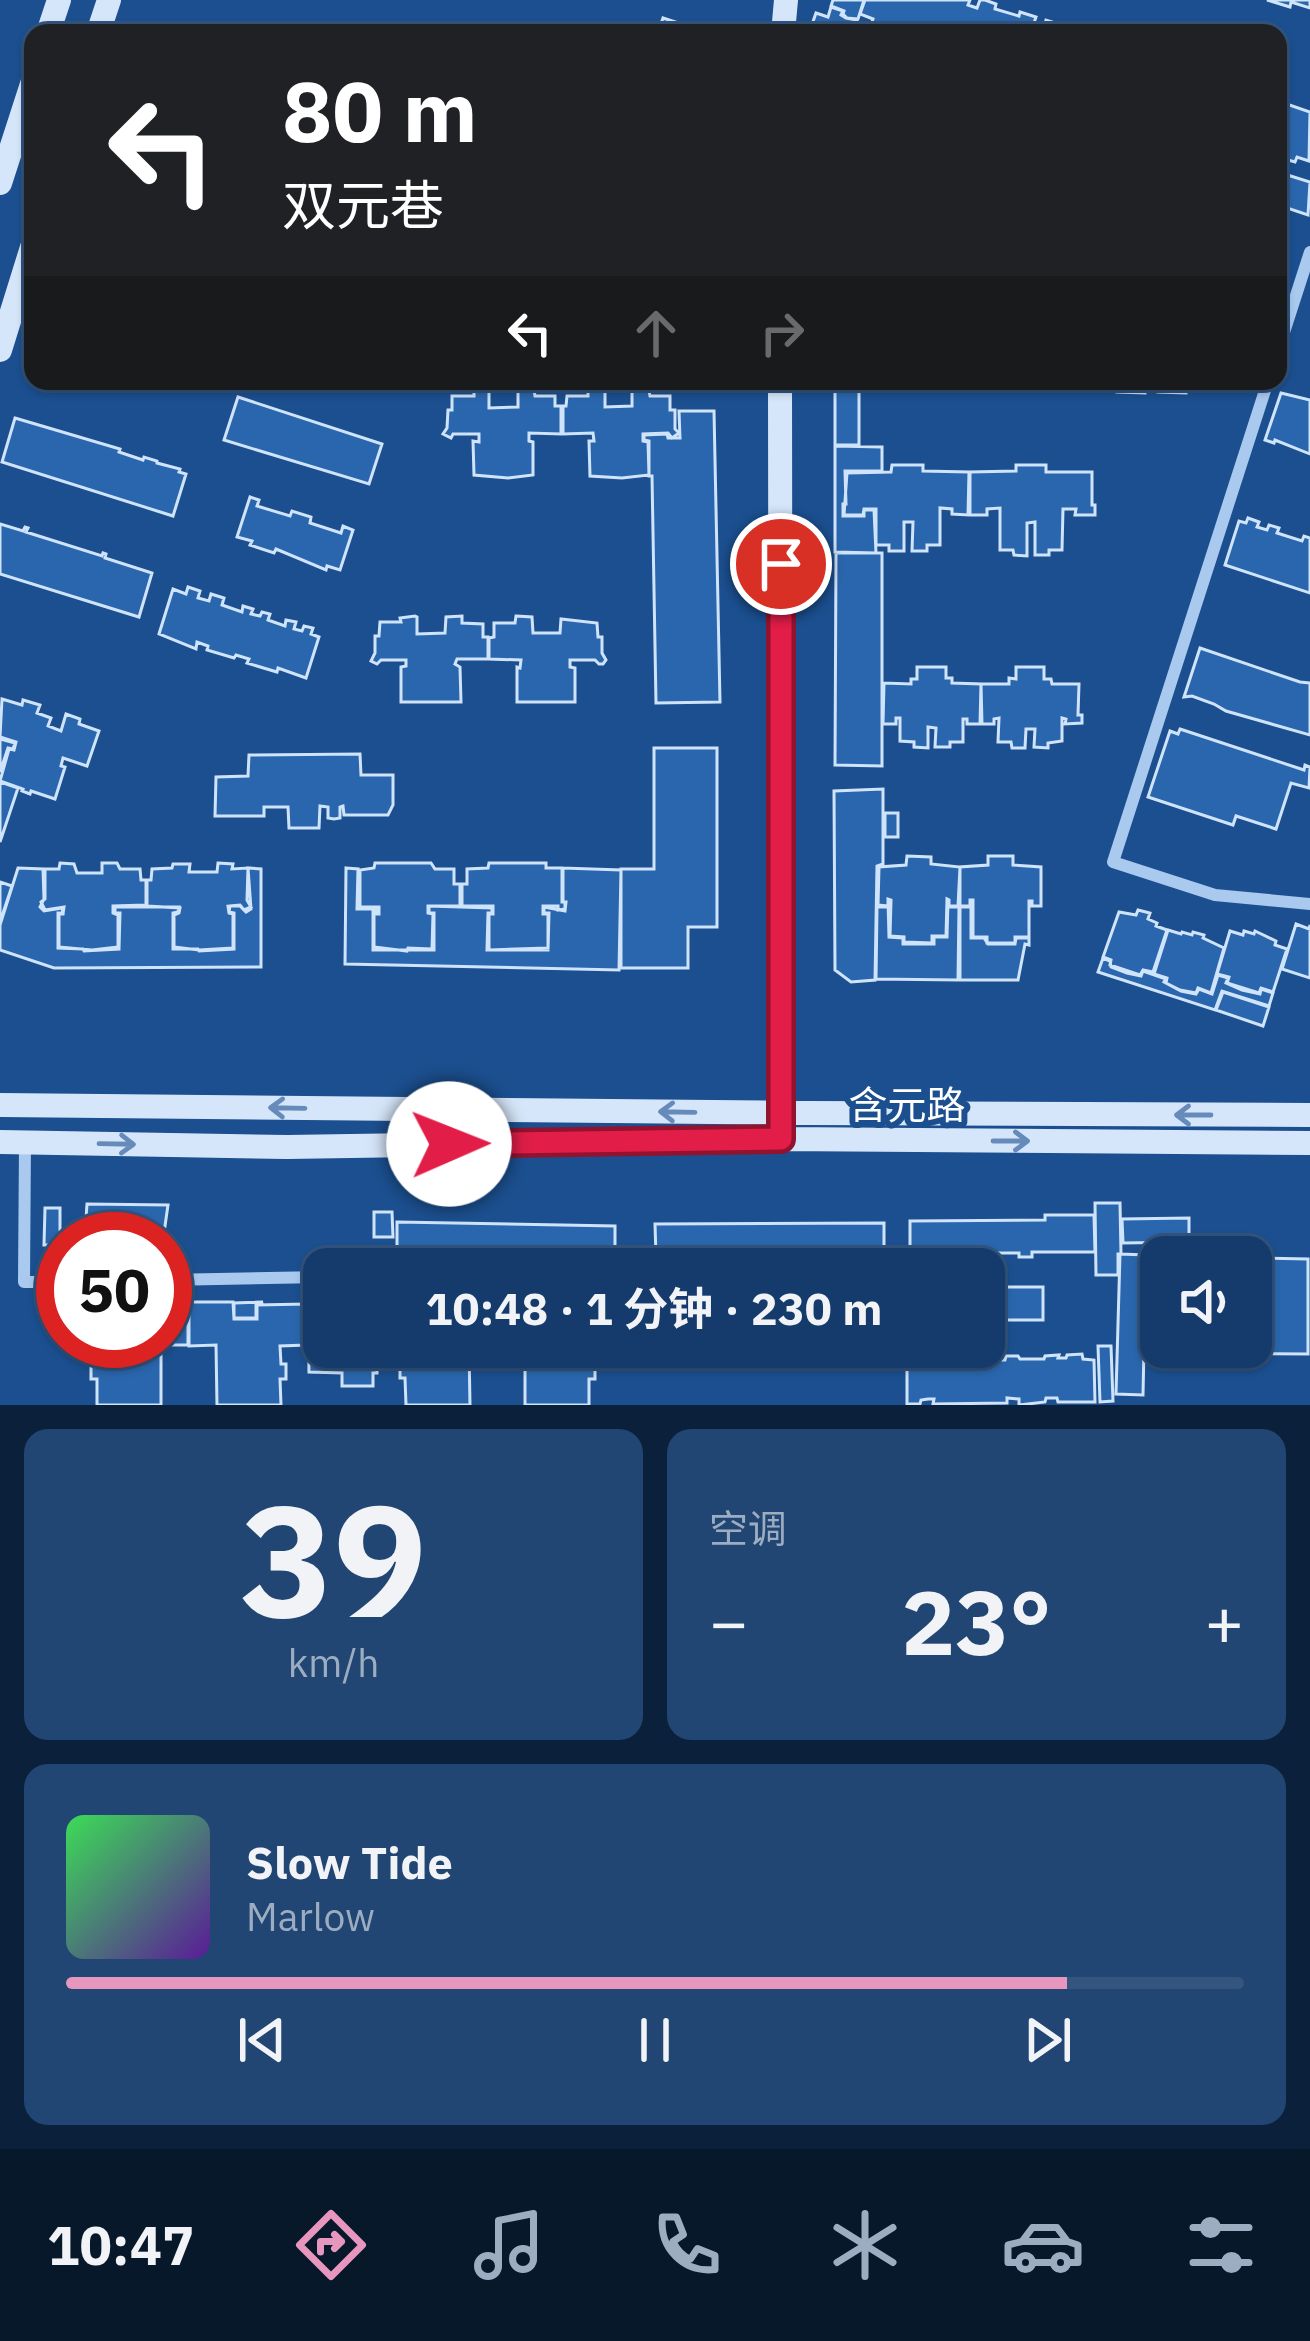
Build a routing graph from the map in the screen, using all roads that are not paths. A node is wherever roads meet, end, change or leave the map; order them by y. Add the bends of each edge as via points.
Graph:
1 (24, 109) edge
2 (0, 184) edge
3 (1310, 252) edge
4 (24, 273) edge
5 (1287, 323) edge
6 (0, 350) edge
7 (781, 390) edge
8 (1265, 390) edge
9 (1310, 904) edge
10 (0, 1105) edge
11 (1310, 1115) edge
12 (781, 1126) junction
13 (12, 1143) edge
14 (1310, 1143) edge
15 (303, 1277) edge
16 (192, 1279) edge
17 (36, 1282) edge

1 - 2 main road
3 - 5 street
4 - 6 main road
7 - 12 main road
8 - 9 street via 1113,862 1215,895
12 -> 10 main road, 含元路
11 -> 12 main road, 含元路
13 -> 12 main road, 含元路 via 287,1147
12 -> 14 main road, 含元路
13 - 17 street via 24,1282
15 - 16 street

